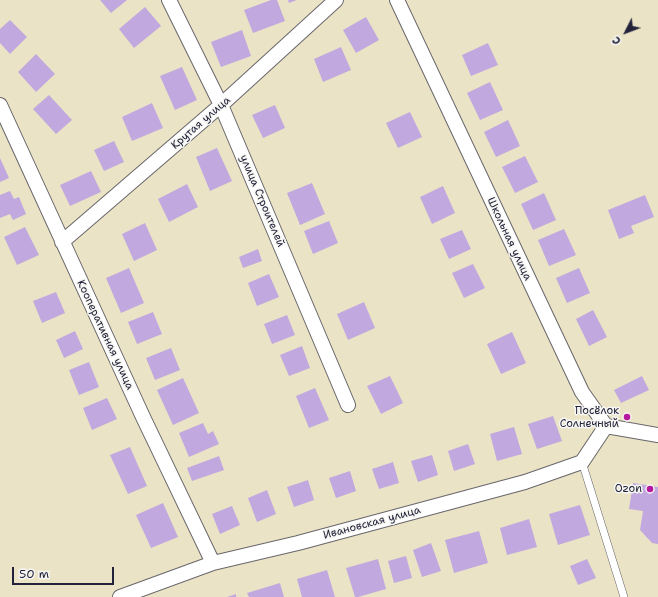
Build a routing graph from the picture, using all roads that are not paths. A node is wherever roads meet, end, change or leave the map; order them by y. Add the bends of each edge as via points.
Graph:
1 (169, 0) edge
2 (336, 0) edge
3 (397, 0) edge
4 (0, 105) edge
5 (221, 105) junction
6 (62, 242) junction
7 (348, 405) dead end
8 (606, 426) junction
9 (658, 435) edge
10 (582, 462) junction
11 (213, 564) junction
12 (120, 597) edge
13 (624, 597) edge

1 - 5 street, улица Строителей
2 - 5 street, Крутая улица
3 - 8 street, Школьная улица via 582,392
4 - 6 street, Кооперативная улица
5 - 6 street, Крутая улица
5 - 7 street, улица Строителей
6 - 11 street, Кооперативная улица
8 - 9 street
8 - 10 street
10 - 11 street, Ивановская улица via 525,482
10 - 13 lane
11 - 12 street, Ивановская улица

